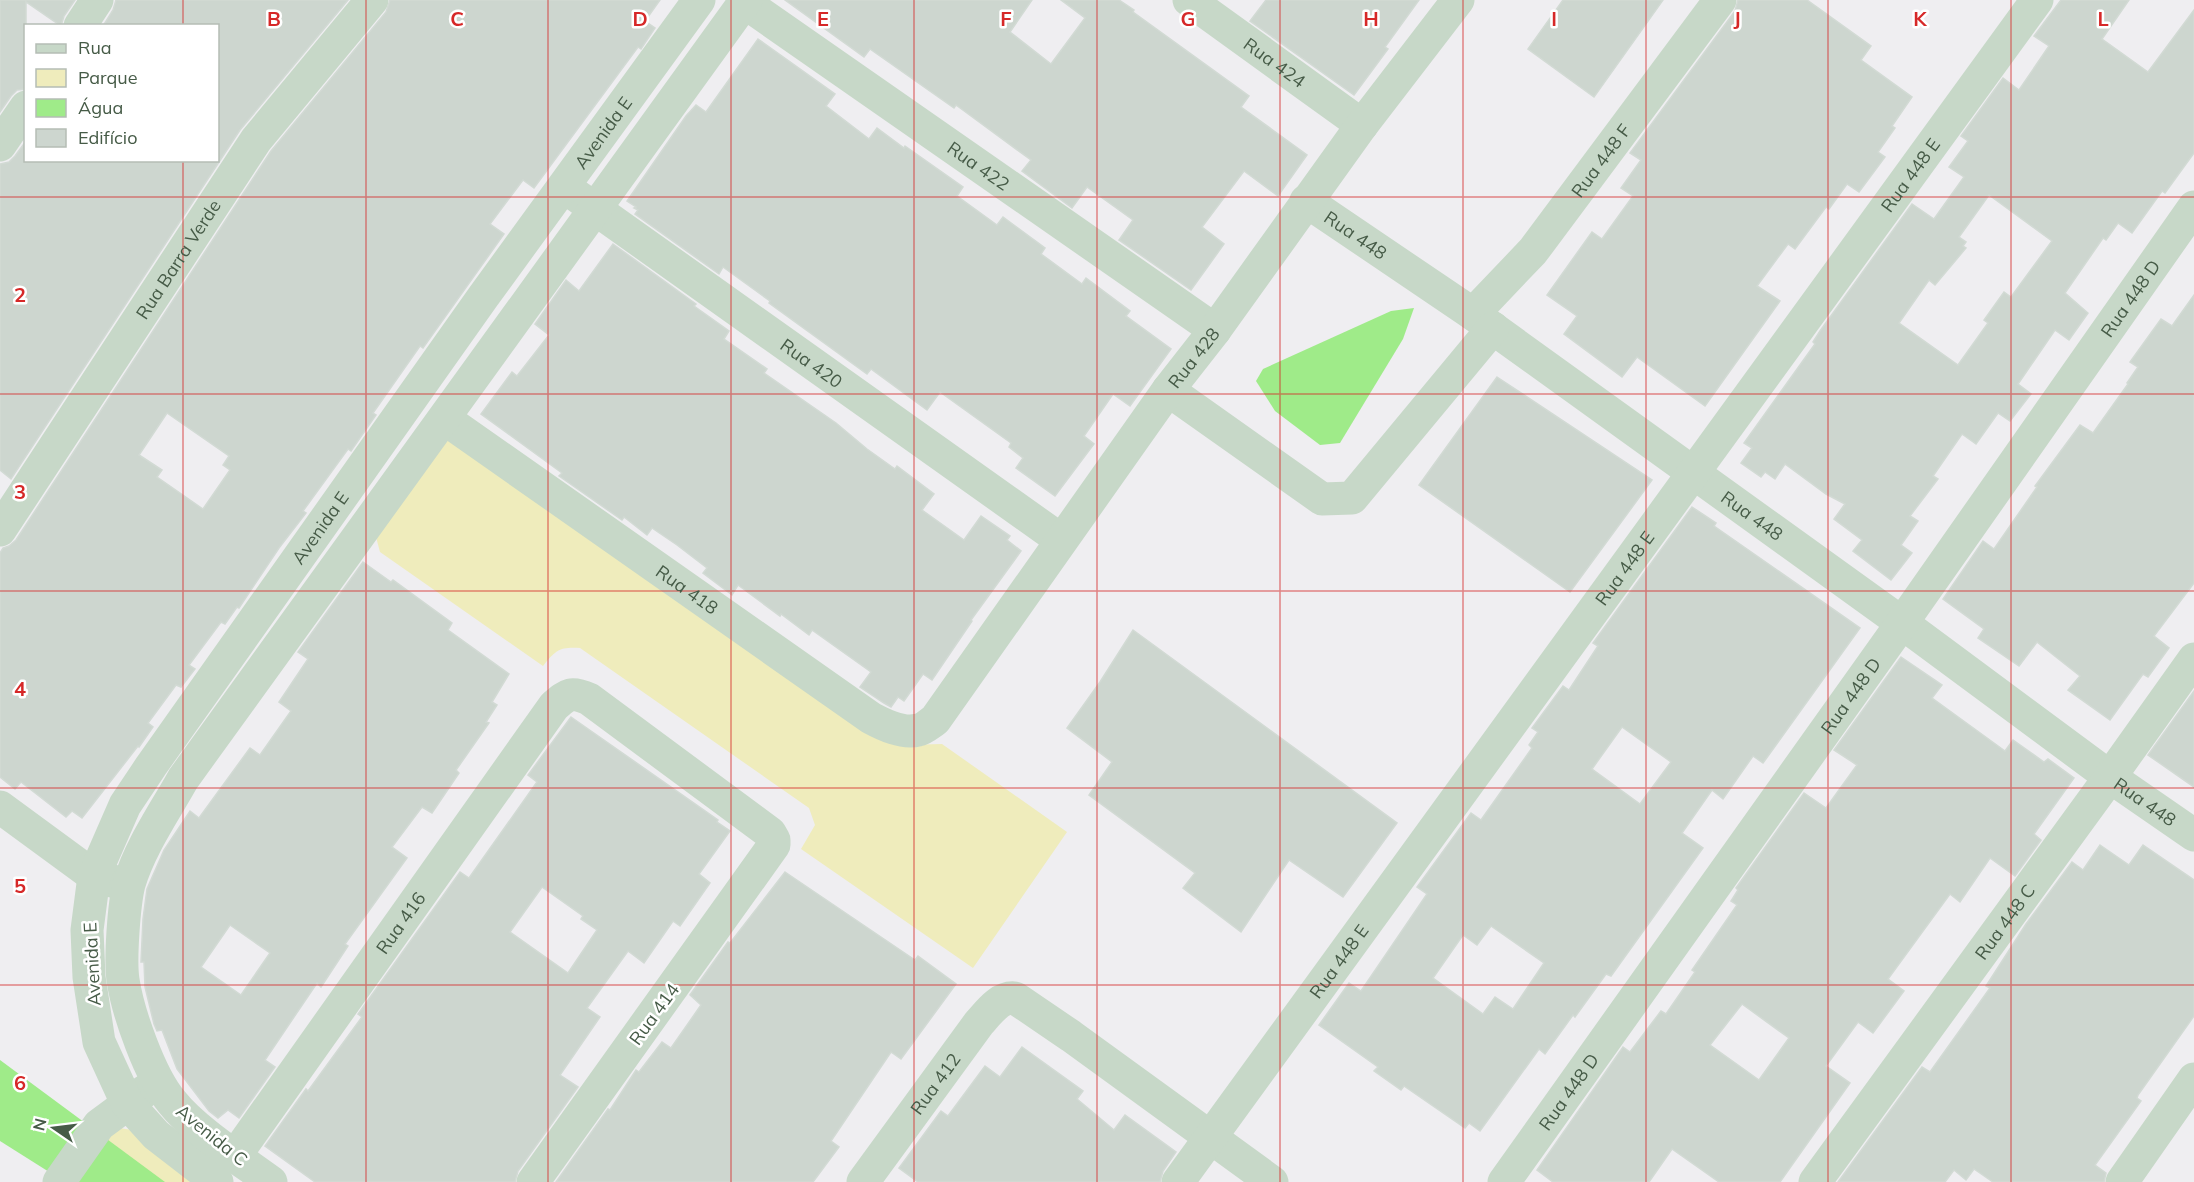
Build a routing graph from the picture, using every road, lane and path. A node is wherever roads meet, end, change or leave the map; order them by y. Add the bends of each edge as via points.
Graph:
1 (97, 0) edge
2 (372, 0) edge
3 (699, 0) edge
4 (1189, 0) edge
5 (1458, 0) edge
6 (1720, 0) edge
7 (2037, 0) edge
8 (745, 1) edge
9 (81, 24) edge
10 (24, 110) edge
11 (1362, 125) junction
12 (0, 145) edge
13 (563, 186) junction
14 (1306, 201) junction
15 (2194, 207) edge
16 (596, 209) junction
17 (483, 297) junction
18 (515, 319) junction
19 (1483, 321) junction
20 (1215, 330) junction
21 (1168, 390) junction
22 (445, 419) junction
23 (1692, 473) junction
24 (0, 530) edge
25 (1061, 540) junction
26 (1902, 623) junction
27 (2194, 659) edge
28 (935, 720) joint
29 (2110, 777) junction
30 (0, 807) edge
31 (2194, 835) edge
32 (774, 845) joint
33 (94, 876) junction
34 (129, 885) junction
35 (2194, 1078) edge
36 (159, 1081) junction
37 (126, 1103) junction
38 (1210, 1136) junction
39 (235, 1156) junction
40 (1512, 1179) edge
41 (59, 1182) edge
42 (217, 1182) edge
43 (271, 1182) edge
44 (534, 1182) edge
45 (863, 1182) edge
46 (1178, 1182) edge
47 (1272, 1182) edge
48 (1815, 1182) edge
49 (2122, 1182) edge

1 - 9 street
2 - 24 street, Rua Barra Verde via 256,140
3 - 13 street, Avenida E
4 - 11 street, Rua 424
5 - 11 street, Rua 428
6 - 19 street, Rua 448 F
7 - 23 street, Rua 448 E
8 - 16 street, Avenida E
8 - 20 street, Rua 422
10 - 12 street
11 - 14 street, Rua 428
13 - 16 street, Rua 420
13 - 17 street, Avenida E
14 - 19 street, Rua 448
14 - 20 street, Rua 428
15 - 26 street, Rua 448 D
16 - 18 street, Avenida E
16 - 25 street, Rua 420
17 - 18 street
17 - 33 street, Avenida E via 125,806
18 - 22 street, Avenida E
19 - 21 street, Rua 448 F via 1352,498 1322,499
19 - 23 street, Rua 448
20 - 21 street, Rua 428
21 - 25 street, Rua 428
22 - 28 street, Rua 418 via 871,718 894,728 919,730
22 - 34 street, Avenida E via 183,779 144,846
23 - 26 street, Rua 448
23 - 38 street, Rua 448 E
25 - 28 street, Rua 428
26 - 29 street, Rua 448
26 - 40 street, Rua 448 D
27 - 29 street, Rua 448 C
29 - 31 street, Rua 448
29 - 48 street, Rua 448 C
30 - 33 street
32 - 39 street, Rua 416 via 770,833 618,720 589,699 570,694 554,706
32 - 44 street, Rua 414
33 - 34 street
33 - 37 street, Avenida E via 87,930 89,977 99,1042
34 - 36 street, Avenida E via 123,979 146,1054
35 - 49 street
36 - 37 street
36 - 39 street, Avenida C via 171,1102
37 - 41 street via 99,1125
37 - 42 street, Avenida C via 156,1135
38 - 45 street, Rua 412 via 1071,1036 1015,998 1009,998 999,1002 979,1023
38 - 46 street, Rua 448 E
38 - 47 street
39 - 43 street, Avenida C

